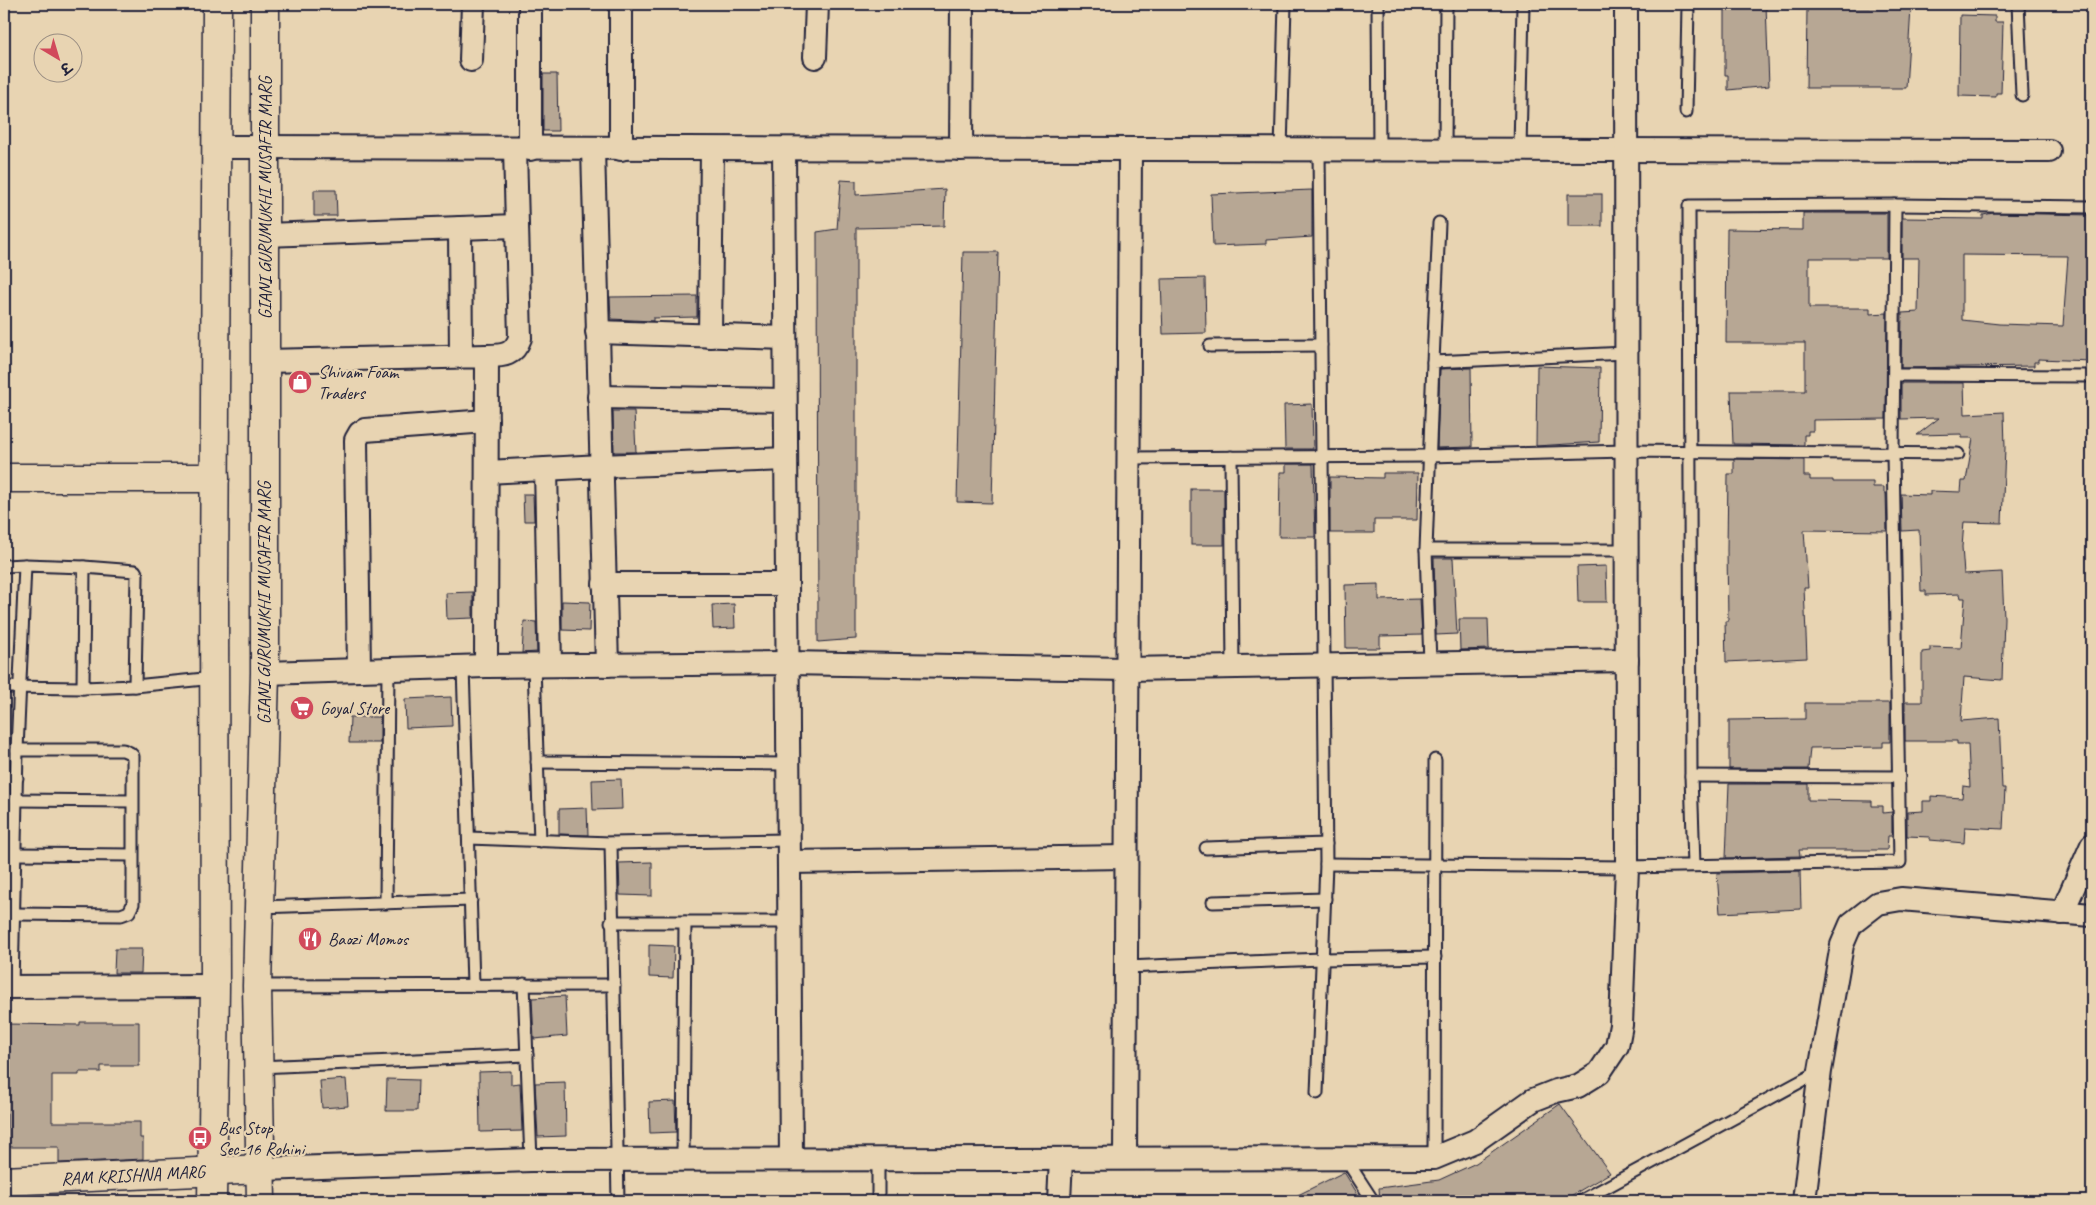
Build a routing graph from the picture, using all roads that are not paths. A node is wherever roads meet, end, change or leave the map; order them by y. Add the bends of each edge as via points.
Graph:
1 (217, 4) edge
2 (265, 4) edge
3 (473, 4) edge
4 (530, 4) edge
5 (621, 4) edge
6 (817, 4) edge
7 (962, 4) edge
8 (1285, 4) edge
9 (1378, 4) edge
10 (1446, 4) edge
11 (1523, 4) edge
12 (1626, 4) edge
13 (1688, 4) edge
14 (2018, 4) edge
15 (815, 57) dead end
16 (470, 60) dead end
17 (2022, 95) dead end
18 (1686, 112) dead end
19 (216, 148) junction
20 (265, 148) junction
21 (593, 148) junction
22 (523, 149) junction
23 (621, 149) junction
24 (712, 149) junction
25 (784, 149) junction
26 (961, 149) junction
27 (1130, 149) junction
28 (1445, 149) junction
29 (1281, 150) junction
30 (1318, 150) junction
31 (1379, 150) junction
32 (1520, 150) junction
33 (1626, 150) junction
34 (2049, 151) dead end
35 (1894, 205) junction
36 (2092, 207) edge
37 (1439, 224) dead end
38 (516, 226) junction
39 (460, 228) junction
40 (265, 235) junction
41 (598, 332) junction
42 (710, 336) junction
43 (785, 338) junction
44 (1321, 345) junction
45 (1210, 346) dead end
46 (1626, 353) junction
47 (461, 356) junction
48 (488, 356) junction
49 (265, 361) junction
50 (1433, 362) junction
51 (1895, 375) junction
52 (2092, 376) edge
53 (599, 397) junction
54 (786, 400) junction
55 (487, 421) junction
56 (1626, 451) junction
57 (1690, 452) junction
58 (1894, 453) junction
59 (1958, 454) dead end
60 (1428, 456) junction
61 (1231, 457) junction
62 (1322, 457) junction
63 (1128, 458) junction
64 (786, 459) junction
65 (601, 466) junction
66 (546, 469) junction
67 (487, 472) junction
68 (4, 478) edge
69 (215, 478) junction
70 (1426, 550) junction
71 (1626, 550) junction
72 (25, 565) junction
73 (4, 566) edge
74 (84, 567) junction
75 (604, 584) junction
76 (787, 584) junction
77 (1626, 660) junction
78 (788, 663) junction
79 (1430, 663) junction
80 (607, 665) junction
81 (1324, 665) junction
82 (486, 666) junction
83 (542, 666) junction
84 (463, 667) junction
85 (1233, 667) junction
86 (388, 669) junction
87 (1127, 669) junction
88 (360, 670) junction
89 (265, 673) junction
90 (214, 678) junction
91 (135, 686) junction
92 (4, 687) edge
93 (20, 687) junction
94 (83, 688) junction
95 (17, 750) junction
96 (1435, 760) dead end
97 (537, 762) junction
98 (788, 764) junction
99 (1691, 776) junction
100 (1899, 777) junction
101 (4, 778) edge
102 (16, 778) junction
103 (16, 800) junction
104 (132, 801) junction
105 (469, 838) junction
106 (789, 840) junction
107 (540, 841) junction
108 (611, 843) junction
109 (1326, 844) junction
110 (2092, 844) edge
111 (1206, 848) dead end
112 (15, 854) junction
113 (132, 856) junction
114 (1126, 857) junction
115 (789, 862) junction
116 (1326, 864) junction
117 (1435, 865) junction
118 (1626, 866) junction
119 (1694, 866) junction
120 (1325, 899) junction
121 (471, 900) junction
122 (1213, 902) dead end
123 (386, 903) junction
124 (259, 907) junction
125 (2062, 913) junction
126 (14, 914) junction
127 (2092, 915) edge
128 (612, 922) junction
129 (685, 922) junction
130 (790, 922) junction
131 (1435, 957) junction
132 (1322, 959) junction
133 (1126, 967) junction
134 (473, 984) junction
135 (524, 984) junction
136 (614, 985) junction
137 (215, 986) junction
138 (257, 986) junction
139 (8, 987) edge
140 (527, 1055) junction
141 (259, 1067) junction
142 (1820, 1071) junction
143 (1317, 1093) dead end
144 (1061, 1158) junction
145 (1125, 1158) junction
146 (1346, 1158) junction
147 (1434, 1158) junction
148 (683, 1159) junction
149 (792, 1159) junction
150 (878, 1159) junction
151 (531, 1160) junction
152 (618, 1160) junction
153 (262, 1168) junction
154 (212, 1171) junction
155 (4, 1181) edge
156 (212, 1201) edge
157 (261, 1201) edge
158 (618, 1201) edge
159 (878, 1201) edge
160 (1060, 1201) edge
161 (1373, 1201) edge
162 (1581, 1201) edge
163 (1804, 1201) edge

1 - 19 street
2 - 20 street, GIANI GURUMUKHI MUSAFIR MARG
3 - 16 street
4 - 22 street
5 - 23 street
6 - 15 street
7 - 26 street
8 - 29 lane
9 - 31 lane
10 - 28 lane
11 - 32 lane
12 - 33 street
13 - 18 lane
14 - 17 lane
19 - 20 street
19 - 69 street
20 - 22 street
20 - 40 street, GIANI GURUMUKHI MUSAFIR MARG
21 - 22 street
21 - 23 street
21 - 41 street
22 - 38 street
23 - 24 street
24 - 25 street
24 - 42 street
25 - 26 street
25 - 43 street
26 - 27 street
27 - 29 street
27 - 63 street
28 - 31 street
28 - 32 street
29 - 30 street
30 - 31 street
30 - 44 lane
32 - 33 street
33 - 34 street
33 - 46 street
35 - 36 lane
35 - 51 lane
35 - 57 lane via 1689,206
37 - 50 lane
38 - 39 street
38 - 48 street via 520,338 517,348 510,354
39 - 40 street
39 - 47 street
40 - 49 street, GIANI GURUMUKHI MUSAFIR MARG
41 - 42 street
41 - 53 street
42 - 43 street
43 - 54 street
44 - 45 lane
44 - 62 lane
46 - 50 lane
46 - 56 street
47 - 48 street
47 - 49 street
48 - 55 street
49 - 89 street, GIANI GURUMUKHI MUSAFIR MARG
50 - 60 lane
51 - 52 lane
51 - 58 lane
53 - 54 street
53 - 65 street
54 - 64 street
55 - 67 street
55 - 88 street via 365,430 356,440
56 - 57 lane
56 - 60 lane
56 - 71 street
57 - 58 lane
57 - 99 lane
58 - 59 lane
58 - 100 lane
60 - 62 lane
60 - 70 lane
61 - 62 lane
61 - 63 lane
61 - 85 lane
62 - 81 lane
63 - 87 street
64 - 65 street
64 - 76 street
65 - 66 street
65 - 75 street
66 - 67 street
66 - 83 street
67 - 82 street
68 - 69 street
69 - 90 street
70 - 71 lane
70 - 79 lane
71 - 77 street
72 - 73 lane
72 - 74 lane
72 - 93 lane
74 - 91 lane via 130,569 137,575
74 - 94 lane
75 - 76 street
75 - 80 street
76 - 78 street
77 - 79 street
77 - 118 street
78 - 80 street
78 - 87 street
78 - 98 street
79 - 81 street
80 - 83 street
81 - 85 street
81 - 109 lane
82 - 83 street
82 - 84 street
83 - 97 lane
84 - 86 street
84 - 105 lane
85 - 87 street
86 - 88 street
86 - 123 lane
87 - 114 street
88 - 89 street
89 - 124 street, GIANI GURUMUKHI MUSAFIR MARG
90 - 91 lane
90 - 137 street
91 - 94 lane
92 - 93 lane
93 - 94 lane
93 - 95 lane
95 - 102 lane
95 - 104 lane via 123,750 130,753 133,756
96 - 117 lane
97 - 98 lane
97 - 107 lane
98 - 106 street
99 - 100 lane
99 - 119 lane
100 - 119 lane via 1900,862
101 - 102 lane
102 - 103 lane
103 - 104 lane
103 - 112 lane
104 - 113 lane
105 - 107 lane
105 - 121 lane
106 - 108 lane
106 - 115 street
107 - 108 lane
108 - 128 lane
109 - 111 lane
109 - 116 lane
110 - 125 street
112 - 113 lane
112 - 126 lane
113 - 126 lane via 133,904 130,912 121,915
114 - 115 street
114 - 133 street
115 - 130 street
116 - 117 lane
116 - 120 lane
117 - 118 lane
117 - 131 lane
118 - 119 lane
118 - 147 street via 1621,1025 1617,1046 1599,1073 1578,1086 1534,1100 1476,1141
120 - 122 lane
120 - 132 lane
121 - 123 lane
121 - 134 lane
123 - 124 lane
124 - 138 street, GIANI GURUMUKHI MUSAFIR MARG
125 - 127 street
125 - 142 street via 1901,899 1878,903 1851,924 1842,945
126 - 139 lane
128 - 129 lane
128 - 136 lane
129 - 130 lane
129 - 148 lane
130 - 149 street
131 - 132 lane
131 - 147 lane
132 - 133 lane
132 - 143 lane
133 - 145 street
134 - 135 lane
134 - 138 lane
135 - 136 lane
135 - 140 lane
136 - 152 lane
137 - 139 street
137 - 154 street
138 - 141 street, GIANI GURUMUKHI MUSAFIR MARG
140 - 141 lane
140 - 151 lane
141 - 153 street, GIANI GURUMUKHI MUSAFIR MARG
142 - 162 lane
142 - 163 street
144 - 145 street
144 - 150 street
144 - 160 street
145 - 146 street
146 - 147 street
146 - 161 lane
148 - 149 street
148 - 152 street
149 - 150 street
150 - 159 lane
151 - 152 street
151 - 153 street
152 - 158 lane
153 - 154 street, RAM KRISHNA MARG
153 - 157 street, GIANI GURUMUKHI MUSAFIR MARG
154 - 155 street, RAM KRISHNA MARG
154 - 156 street

